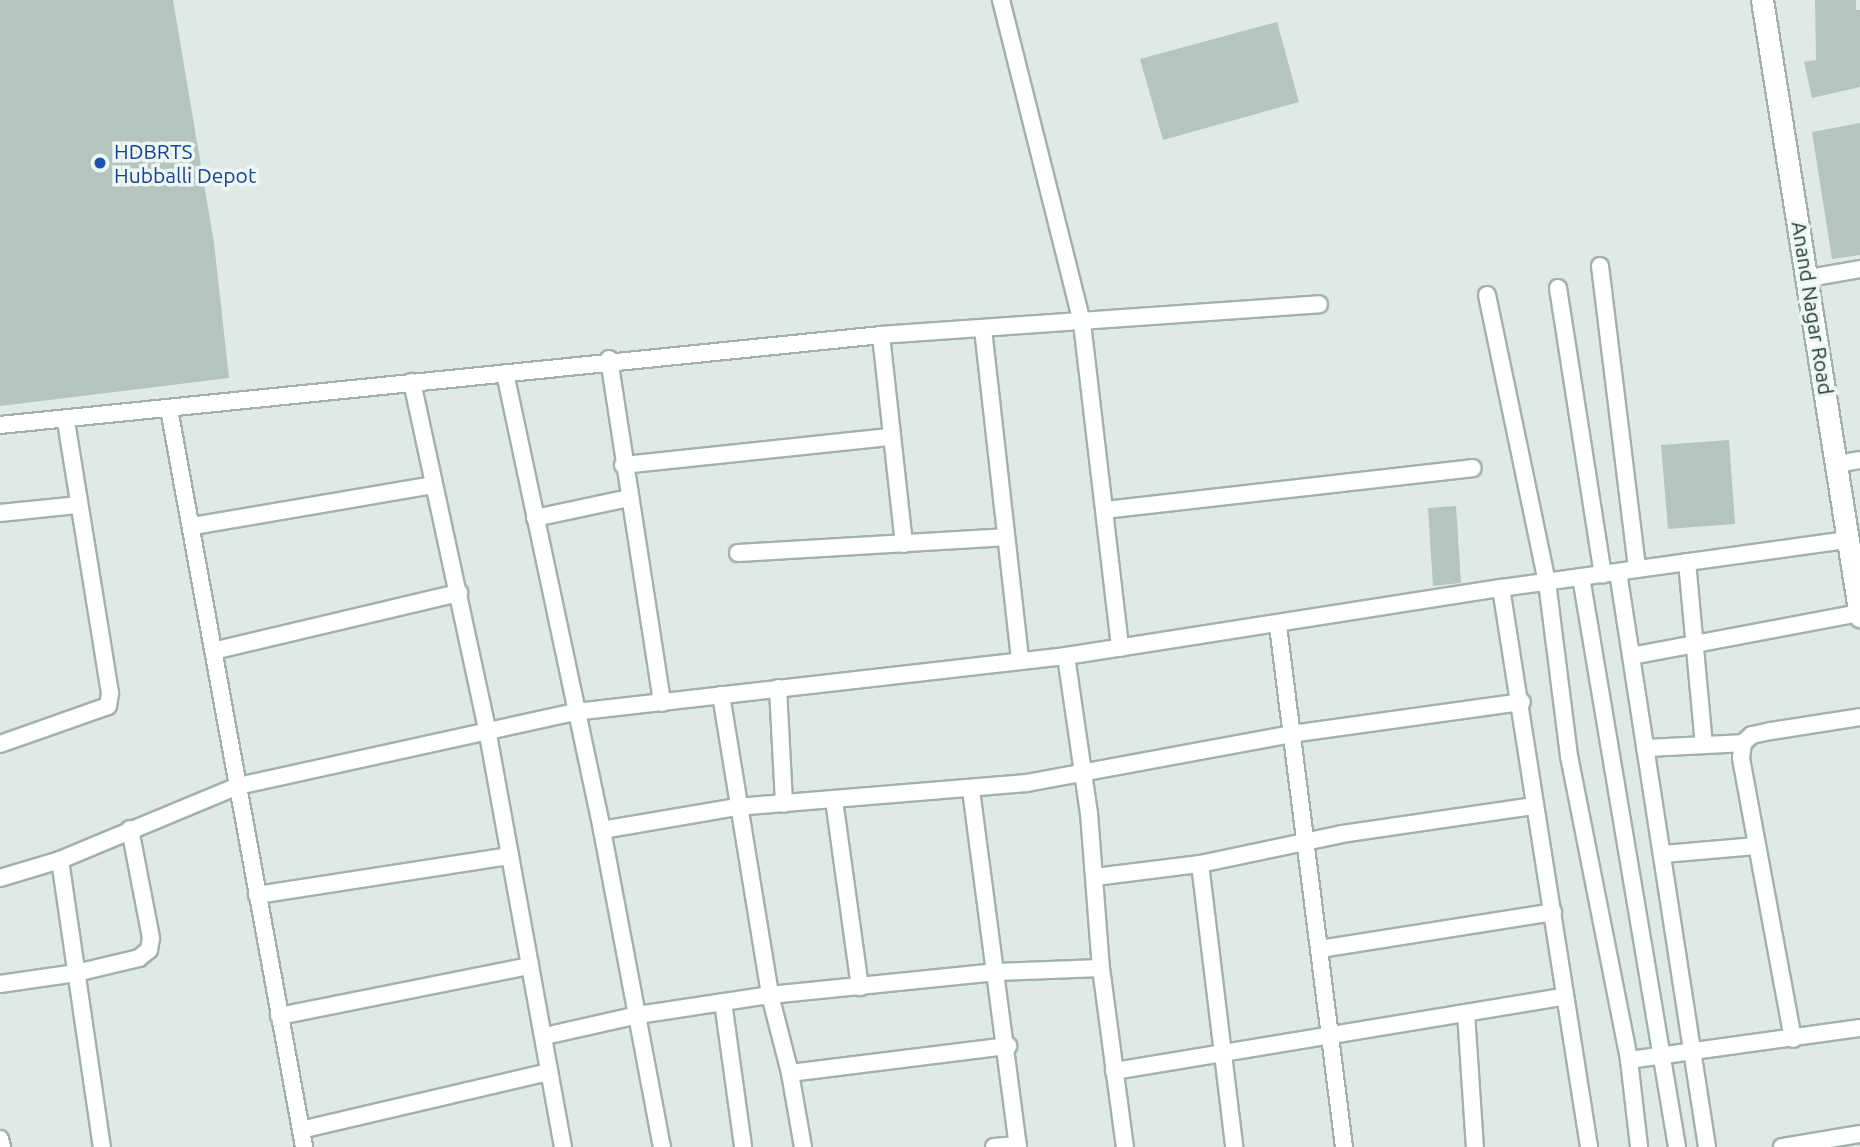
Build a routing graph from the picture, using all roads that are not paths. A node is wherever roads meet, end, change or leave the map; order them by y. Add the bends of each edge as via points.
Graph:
1 (1001, 0) edge
2 (1762, 0) edge
3 (1600, 267) dead end
4 (1860, 270) edge
5 (1809, 278) junction
6 (1558, 288) dead end
7 (1488, 295) dead end
8 (1319, 304) dead end
9 (1082, 323) junction
10 (983, 328) junction
11 (881, 335) junction
12 (608, 359) junction
13 (505, 373) junction
14 (412, 382) junction
15 (169, 409) junction
16 (66, 421) junction
17 (0, 425) edge
18 (891, 437) junction
19 (1860, 460) edge
20 (1837, 464) junction
21 (624, 465) junction
22 (1472, 468) dead end
23 (433, 485) junction
24 (629, 498) junction
25 (77, 505) junction
26 (1105, 510) junction
27 (0, 513) edge
28 (535, 518) junction
29 (193, 526) junction
30 (1005, 537) junction
31 (1846, 540) junction
32 (904, 544) junction
33 (738, 554) dead end
34 (1687, 562) junction
35 (1637, 569) junction
36 (1610, 573) junction
37 (1581, 577) junction
38 (1547, 582) junction
39 (1501, 588) junction
40 (459, 593) junction
41 (1860, 614) edge
42 (1278, 626) junction
43 (1694, 644) junction
44 (1120, 648) junction
45 (216, 650) junction
46 (1066, 656) junction
47 (1632, 656) junction
48 (1020, 662) junction
49 (778, 688) junction
50 (721, 695) junction
51 (1521, 702) junction
52 (662, 703) junction
53 (575, 712) junction
54 (1860, 717) edge
55 (487, 729) junction
56 (1291, 734) junction
57 (1744, 743) junction
58 (0, 744) edge
59 (1704, 745) junction
60 (1645, 748) junction
61 (1084, 773) junction
62 (238, 786) junction
63 (971, 790) junction
64 (834, 800) junction
65 (784, 804) junction
66 (1535, 806) junction
67 (736, 807) junction
68 (130, 829) junction
69 (602, 830) junction
70 (1304, 841) junction
71 (1757, 846) junction
72 (1663, 854) junction
73 (510, 856) junction
74 (60, 860) junction
75 (1200, 864) junction
76 (1096, 877) junction
77 (0, 878) edge
78 (257, 895) junction
79 (1553, 912) junction
80 (1320, 949) junction
81 (530, 967) junction
82 (1101, 968) junction
83 (997, 972) junction
84 (76, 973) junction
85 (0, 984) edge
86 (860, 987) junction
87 (770, 995) junction
88 (1565, 996) junction
89 (723, 1002) junction
90 (1466, 1013) junction
91 (638, 1015) junction
92 (279, 1016) junction
93 (1860, 1028) edge
94 (545, 1035) junction
95 (1327, 1036) junction
96 (1793, 1039) junction
97 (1008, 1046) junction
98 (1692, 1054) junction
99 (1224, 1056) junction
100 (1663, 1058) junction
101 (1629, 1060) junction
102 (1114, 1071) junction
103 (549, 1072) junction
104 (790, 1073) junction
105 (301, 1130) junction
106 (1860, 1134) edge
107 (0, 1139) edge
108 (1018, 1146) edge
109 (2, 1147) edge
110 (102, 1147) edge
111 (304, 1147) edge
112 (563, 1147) edge
113 (662, 1147) edge
114 (743, 1147) edge
115 (803, 1147) edge
116 (994, 1147) edge
117 (1125, 1147) edge
118 (1234, 1147) edge
119 (1344, 1147) edge
120 (1475, 1147) edge
121 (1589, 1147) edge
122 (1639, 1147) edge
123 (1677, 1147) edge
124 (1707, 1147) edge
125 (1782, 1147) edge

1 - 9 street
2 - 5 street, Anand Nagar Road
3 - 35 street
4 - 5 street
5 - 20 street, Anand Nagar Road
6 - 36 street
7 - 38 street
8 - 9 street
9 - 10 street
9 - 26 street
10 - 11 street
10 - 30 street
11 - 12 street
11 - 18 street
12 - 13 street
12 - 21 street
13 - 14 street
13 - 28 street
14 - 15 street
14 - 23 street
15 - 16 street
15 - 29 street
16 - 17 street
16 - 25 street
18 - 21 street
18 - 32 street
19 - 20 street
20 - 31 street, Anand Nagar Road
21 - 24 street
22 - 26 street
23 - 29 street
23 - 40 street
24 - 28 street
24 - 52 street
25 - 27 street
25 - 58 street via 110,693 107,706
26 - 44 street
28 - 53 street
29 - 45 street
30 - 32 street
30 - 48 street
31 - 34 street
31 - 41 street, Anand Nagar Road
32 - 33 street
34 - 35 street
34 - 43 street
35 - 36 street
36 - 37 street
36 - 47 street
37 - 38 street
37 - 100 street
38 - 39 street
38 - 101 street via 1569,756
39 - 42 street
39 - 51 street
40 - 45 street
40 - 55 street
41 - 43 street
42 - 44 street
42 - 56 street
43 - 47 street
43 - 59 street
44 - 46 street
45 - 62 street
46 - 48 street
46 - 61 street
47 - 60 street
48 - 49 street
49 - 50 street
49 - 65 street
50 - 52 street
50 - 67 street
51 - 56 street
51 - 66 street
52 - 53 street
53 - 55 street
53 - 69 street
54 - 57 street via 1752,735
55 - 62 street
55 - 73 street
56 - 61 street
56 - 70 street
57 - 59 street
57 - 71 street via 1741,758
59 - 60 street
60 - 72 street
61 - 63 street
61 - 76 street
62 - 68 street
62 - 78 street
63 - 64 street
63 - 83 street
64 - 65 street
64 - 86 street
65 - 67 street
66 - 70 street
66 - 79 street
67 - 69 street
67 - 87 street
68 - 74 street
68 - 84 street via 152,938 149,950 139,958
69 - 91 street
70 - 75 street
70 - 80 street
71 - 72 street
71 - 96 street
72 - 98 street
73 - 78 street
73 - 81 street
74 - 77 street
74 - 84 street
75 - 76 street
75 - 99 street
76 - 82 street
78 - 92 street
79 - 80 street
79 - 88 street
80 - 95 street
81 - 92 street
81 - 94 street
82 - 83 street
82 - 102 street
83 - 86 street
83 - 97 street
84 - 85 street
84 - 110 street
86 - 87 street
87 - 89 street
87 - 104 street
88 - 90 street
88 - 121 street
89 - 91 street
89 - 114 street
90 - 95 street
90 - 120 street
91 - 94 street
91 - 113 street
92 - 105 street
93 - 96 street
94 - 103 street
95 - 99 street
95 - 119 street
96 - 98 street
97 - 104 street
97 - 108 street
98 - 100 street
98 - 124 street
99 - 102 street
99 - 118 street
100 - 101 street
100 - 123 street
101 - 122 street
102 - 117 street
103 - 105 street
103 - 112 street
104 - 115 street
105 - 111 street
106 - 125 street
107 - 109 street
108 - 116 street

